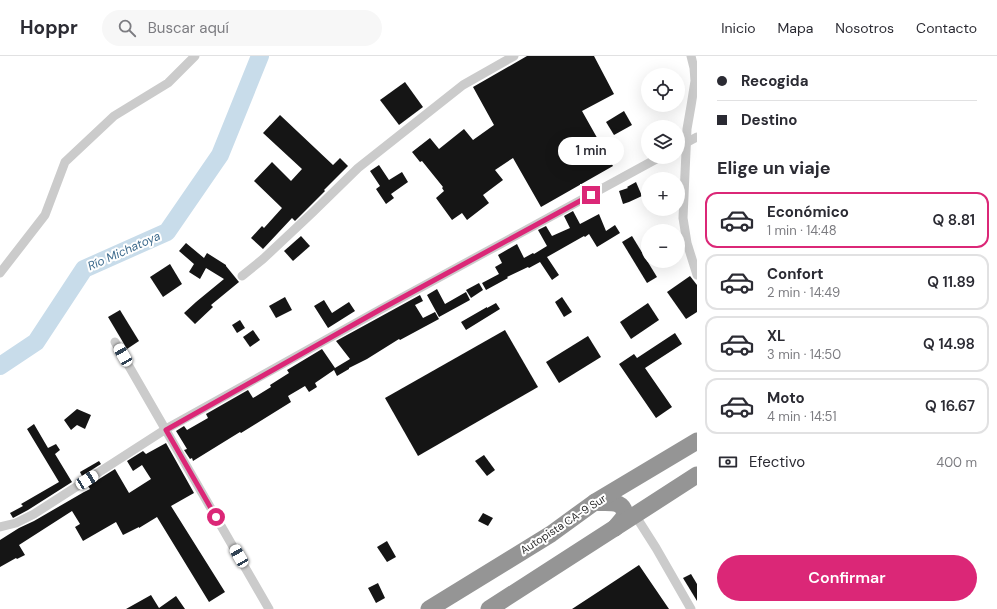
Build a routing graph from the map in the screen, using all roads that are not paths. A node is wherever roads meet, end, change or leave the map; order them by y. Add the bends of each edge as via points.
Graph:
1 (195, 56) edge
2 (514, 56) edge
3 (691, 56) edge
4 (696, 80) edge
5 (685, 133) edge
6 (697, 136) edge
7 (685, 143) edge
8 (647, 164) edge
9 (682, 164) edge
10 (0, 273) edge
11 (697, 275) edge
12 (242, 276) dead end
13 (116, 342) dead end
14 (166, 430) junction
15 (697, 441) edge
16 (697, 476) edge
17 (596, 502) junction
18 (635, 515) junction
19 (0, 527) edge
20 (615, 529) junction
21 (269, 609) edge
22 (429, 609) edge
23 (489, 609) edge
24 (691, 609) edge

1 - 10 street via 168,83 114,116 65,162 45,215
2 - 12 street via 463,85 358,168 285,239
3 - 4 street
4 - 5 street
6 - 7 street
8 - 14 street
9 - 11 street via 683,218 687,243
13 - 14 street
14 - 19 street via 34,514 16,524
14 - 21 street
15 - 17 highway, Autopista CA-9 Sur
16 - 18 highway
17 - 20 highway via 616,503 623,508 625,516
17 - 22 highway, Autopista CA-9 Sur via 551,534
18 - 20 highway
18 - 24 street
20 - 23 highway

